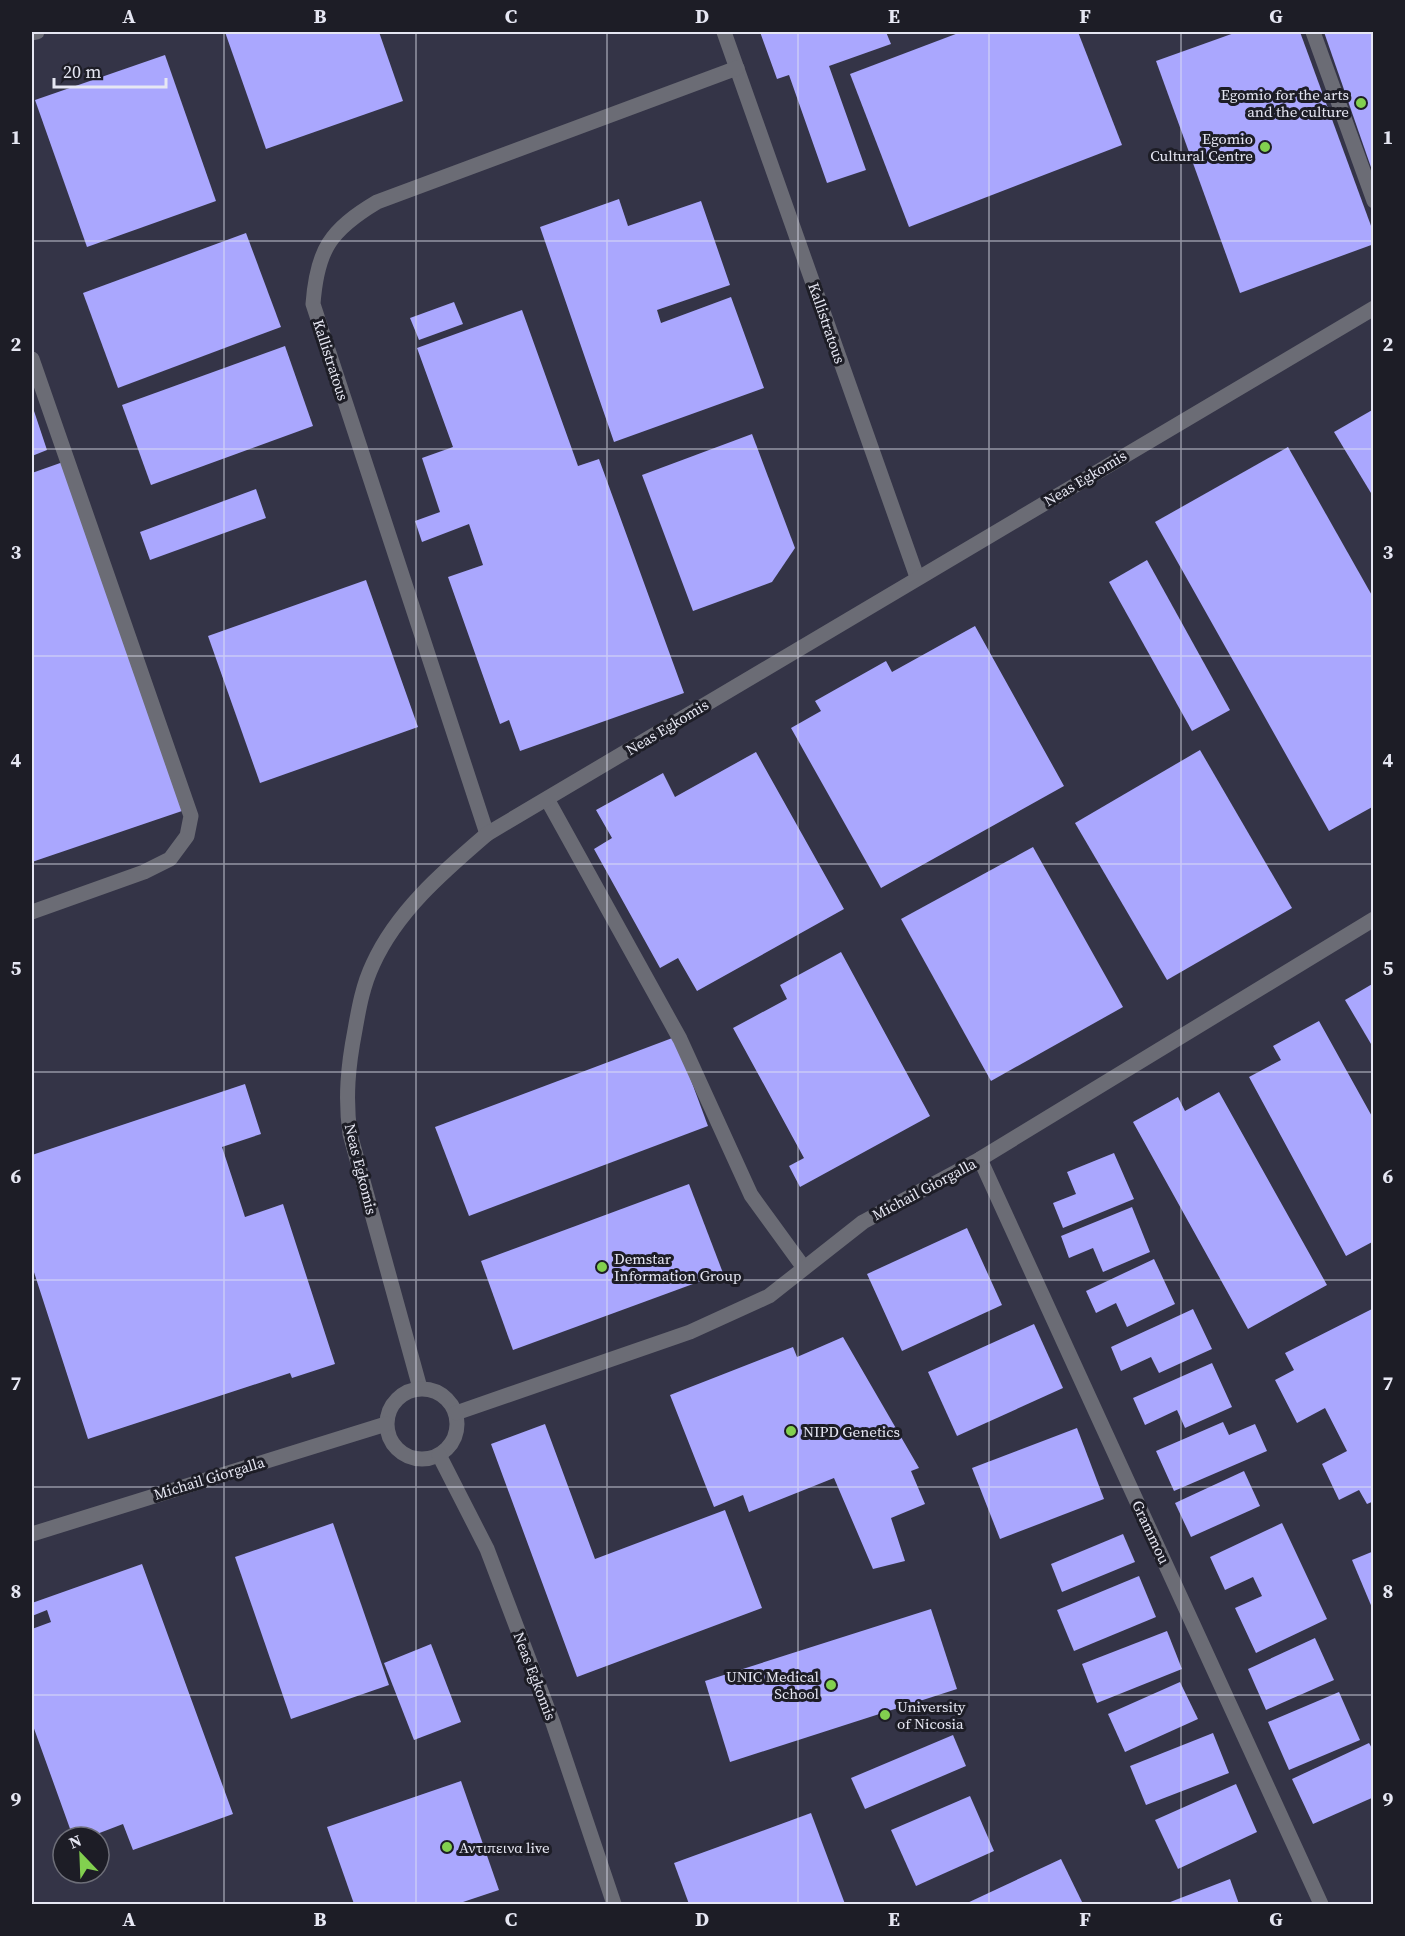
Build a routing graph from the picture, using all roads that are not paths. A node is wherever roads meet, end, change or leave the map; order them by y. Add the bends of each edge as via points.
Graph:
1 (37, 32) edge
2 (724, 32) edge
3 (1313, 32) edge
4 (32, 33) edge
5 (737, 68) junction
6 (1374, 201) edge
7 (1374, 308) edge
8 (32, 359) edge
9 (917, 577) junction
10 (547, 799) junction
11 (487, 834) junction
12 (32, 912) edge
13 (1374, 919) edge
14 (980, 1159) junction
15 (804, 1268) junction
16 (420, 1388) junction
17 (456, 1413) junction
18 (386, 1424) junction
19 (440, 1455) junction
20 (32, 1534) edge
21 (614, 1905) edge
22 (1322, 1905) edge

1 - 4 street
2 - 5 street, Kallistratous
3 - 6 street
5 - 9 street, Kallistratous
5 - 11 street, Kallistratous via 377,202 350,218 328,242 315,273 313,304
7 - 9 street, Neas Egkomis
8 - 12 street via 191,816 187,836 170,859
9 - 10 street, Neas Egkomis
10 - 11 street, Neas Egkomis
10 - 15 street via 680,1039 751,1195
11 - 16 street, Neas Egkomis via 417,898 374,962 363,991 347,1069 350,1134
13 - 14 street, Michail Giorgalla
14 - 15 street, Michail Giorgalla via 863,1222
14 - 22 street, Grammou
15 - 17 street, Michail Giorgalla via 769,1296 690,1332
16 - 17 street via 439,1393
16 - 18 street via 397,1399
17 - 19 street via 454,1441
18 - 19 street via 389,1439 403,1454 419,1459
18 - 20 street, Michail Giorgalla
19 - 21 street, Neas Egkomis via 487,1549 553,1723

